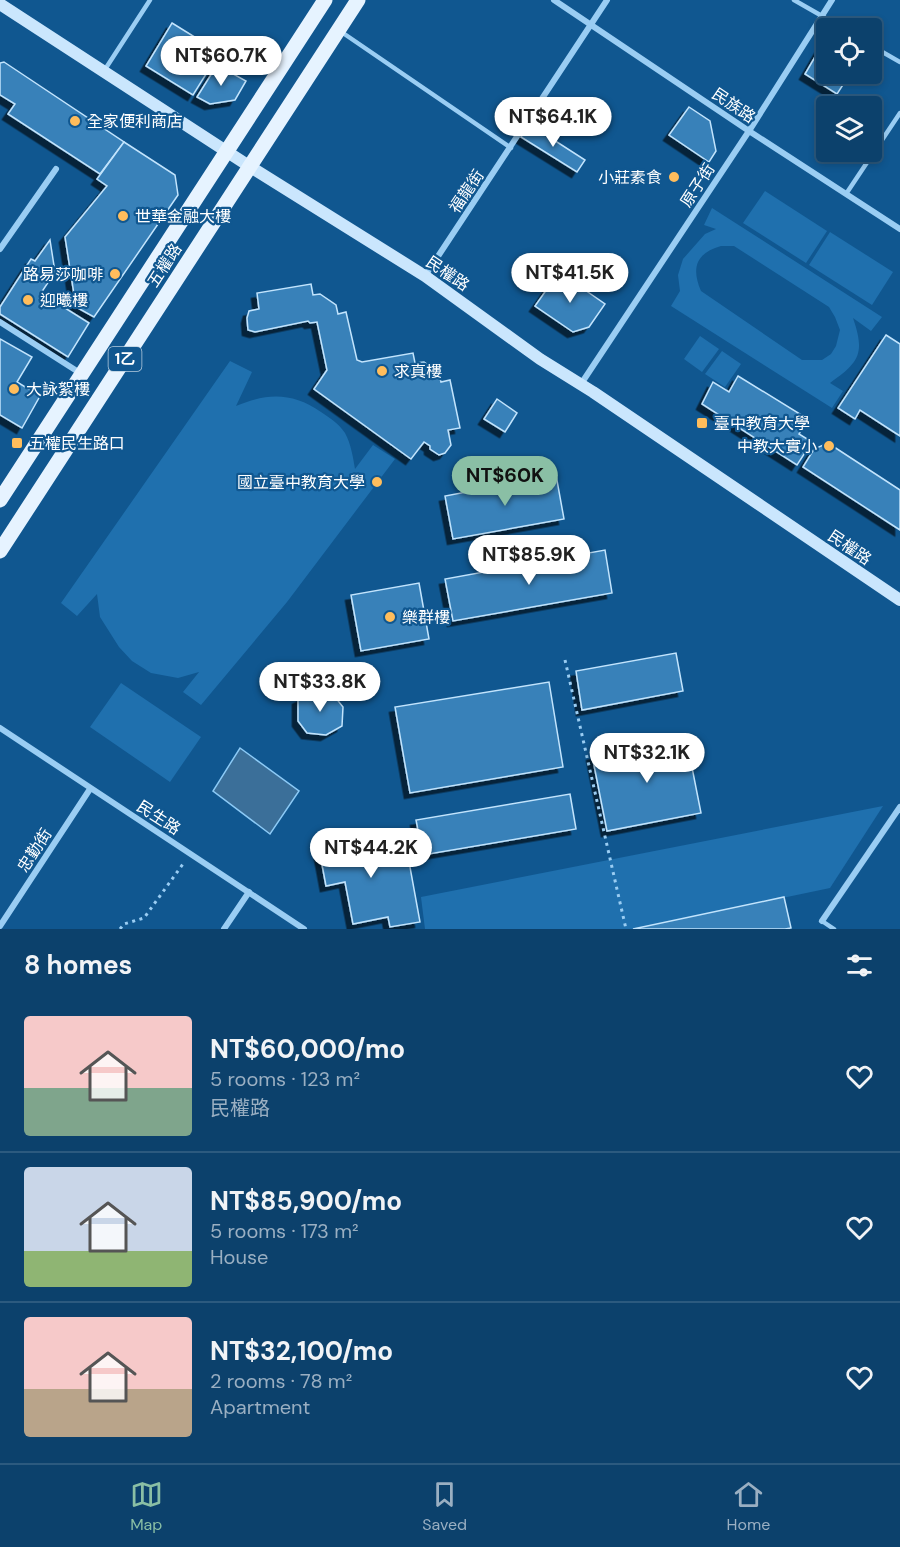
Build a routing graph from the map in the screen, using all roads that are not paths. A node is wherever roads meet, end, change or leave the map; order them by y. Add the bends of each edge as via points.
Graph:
1 (150, 0) edge
2 (325, 0) edge
3 (358, 0) edge
4 (554, 0) edge
5 (608, 0) edge
6 (794, 0) edge
7 (832, 0) edge
8 (0, 4) edge
9 (822, 16) junction
10 (826, 18) edge
11 (592, 24) junction
12 (339, 30) junction
13 (882, 52) edge
14 (900, 62) edge
15 (104, 72) junction
16 (900, 113) edge
17 (749, 131) junction
18 (511, 148) junction
19 (226, 151) junction
20 (249, 166) junction
21 (56, 169) dead end
22 (846, 194) junction
23 (900, 230) edge
24 (0, 249) edge
25 (425, 276) junction
26 (0, 322) edge
27 (82, 374) junction
28 (581, 384) junction
29 (2, 491) edge
30 (0, 550) edge
31 (900, 600) edge
32 (0, 728) edge
33 (90, 789) junction
34 (900, 807) edge
35 (249, 892) junction
36 (822, 921) joint
37 (0, 926) edge
38 (224, 929) edge
39 (304, 929) edge
40 (834, 929) edge

1 - 15 lane
2 - 19 main road, 五權路 / 1乙
3 - 12 main road, 五權路 / 1乙
4 - 11 street, 民族路
5 - 11 street, 福龍街
6 - 9 lane
7 - 9 street, 原子街
8 - 15 main road, 民權路
9 - 10 lane
9 - 17 street, 原子街
11 - 17 street, 民族路
11 - 18 street, 福龍街
12 - 18 lane
12 - 20 main road, 五權路 / 1乙
13 - 14 lane
15 - 19 main road, 民權路
16 - 22 lane
17 - 22 street, 民族路
17 - 28 street, 原子街
18 - 25 street, 福龍街
19 - 20 main road, 民權路
19 - 27 main road, 五權路 / 1乙
20 - 25 main road, 民權路
20 - 30 main road, 五權路 / 1乙
21 - 24 street
22 - 23 street, 民族路
25 - 28 main road, 民權路
26 - 27 street
27 - 29 main road, 五權路 / 1乙
28 - 31 main road, 民權路
32 - 33 street, 民生路
33 - 35 street, 民生路
33 - 37 street, 忠勤街
34 - 36 street
35 - 38 street
35 - 39 street, 民生路
36 - 40 lane

